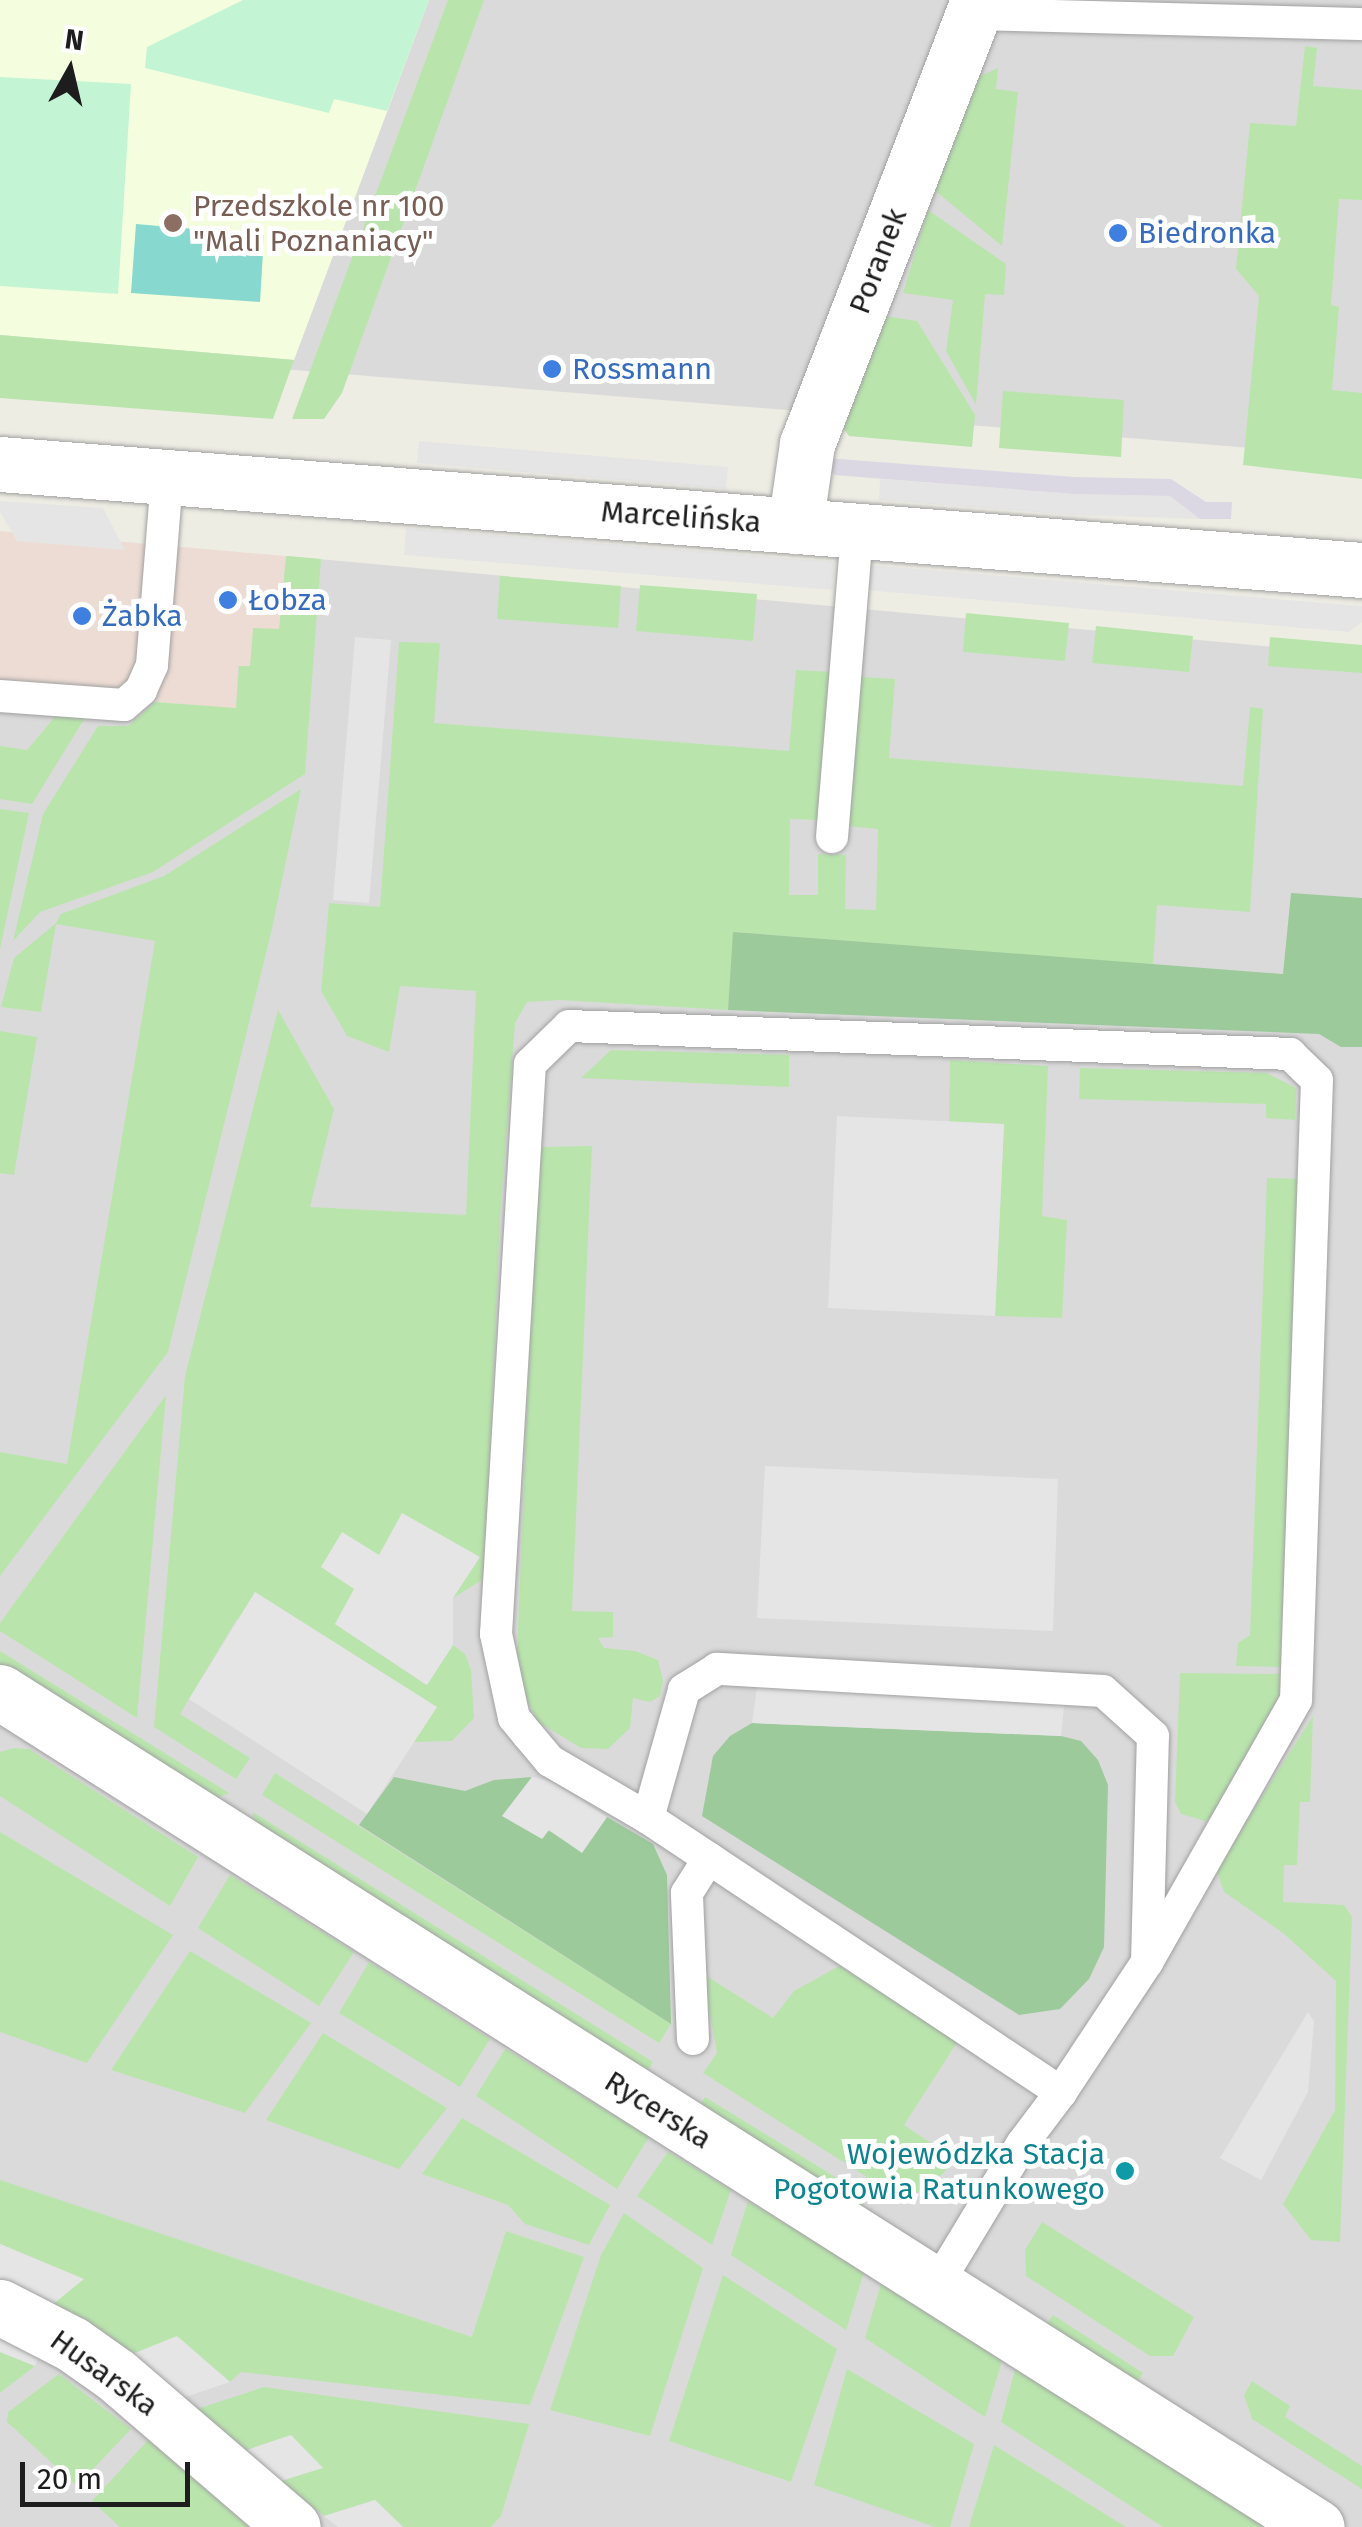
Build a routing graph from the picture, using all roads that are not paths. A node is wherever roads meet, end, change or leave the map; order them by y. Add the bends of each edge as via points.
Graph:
1 (975, 7) edge
2 (1362, 24) edge
3 (0, 464) edge
4 (167, 478) junction
5 (796, 526) junction
6 (857, 531) junction
7 (1362, 570) edge
8 (0, 696) edge
9 (832, 837) dead end
10 (2, 1697) edge
11 (648, 1818) junction
12 (709, 1858) junction
13 (1147, 1962) junction
14 (694, 2039) dead end
15 (1061, 2092) junction
16 (936, 2286) junction
17 (0, 2307) edge
18 (293, 2527) edge
19 (1317, 2527) edge

1 - 2 lane
1 - 5 street, Poranek via 807,444
3 - 4 street, Marcelińska
4 - 5 street, Marcelińska
4 - 8 lane via 152,665 142,690 124,705
5 - 6 street, Marcelińska
6 - 7 street, Marcelińska
6 - 9 lane
10 - 16 street, Rycerska
11 - 12 lane
11 - 13 lane via 684,1690 717,1669 1103,1692 1153,1736
11 - 13 lane via 550,1761 528,1735 514,1718 496,1634 530,1064 570,1026 1290,1054 1317,1080 1296,1700
12 - 14 lane via 688,1893
12 - 15 lane
13 - 15 lane
15 - 16 lane
16 - 19 street, Rycerska
17 - 18 street, Husarska via 116,2375

